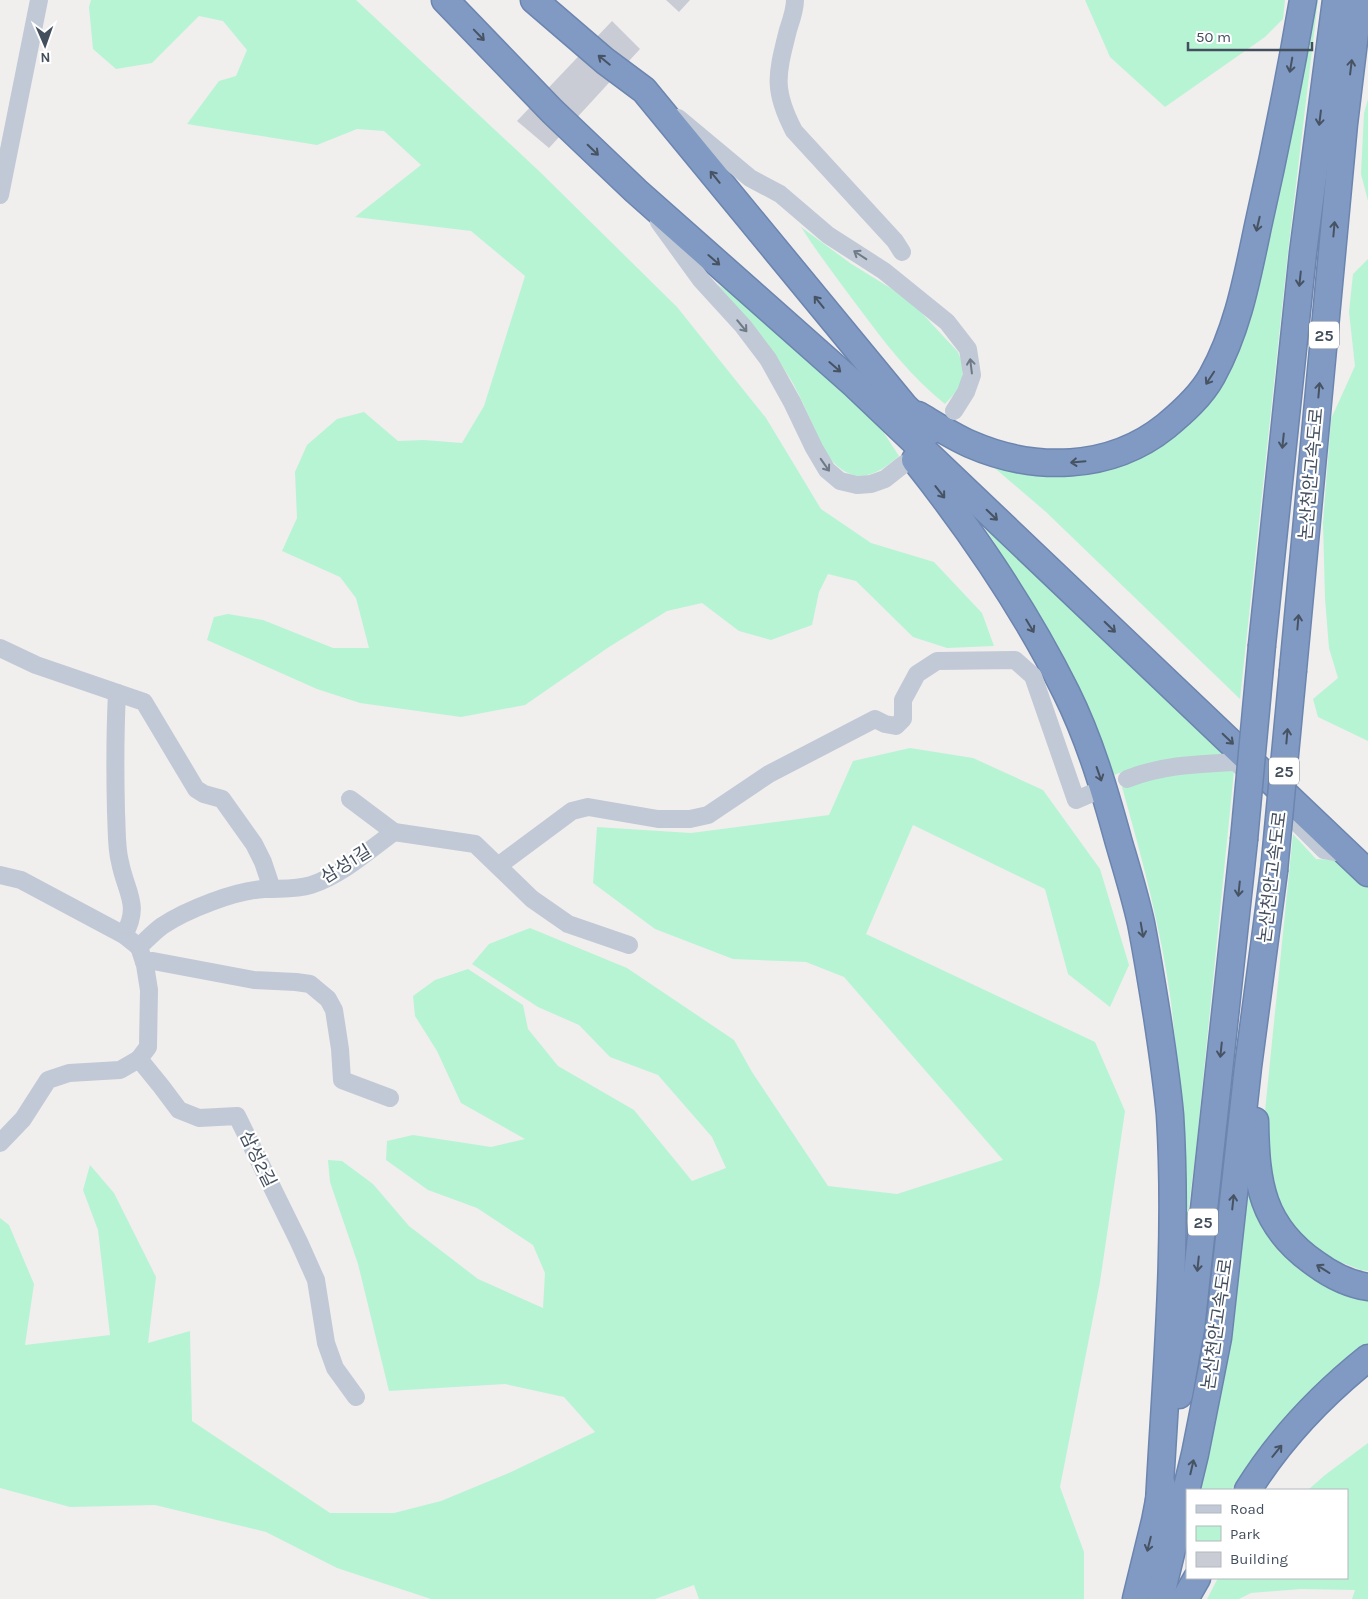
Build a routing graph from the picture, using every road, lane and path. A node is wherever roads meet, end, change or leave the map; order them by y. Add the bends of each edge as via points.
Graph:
1 (40, 0) edge
2 (445, 0) edge
3 (534, 0) edge
4 (795, 0) edge
5 (1303, 0) edge
6 (1336, 0) edge
7 (1359, 0) edge
8 (644, 90) junction
9 (636, 192) junction
10 (0, 195) edge
11 (902, 252) dead end
12 (855, 385) junction
13 (905, 407) junction
14 (954, 411) dead end
15 (904, 464) dead end
16 (0, 648) edge
17 (117, 693) junction
18 (1127, 779) dead end
19 (1090, 794) dead end
20 (350, 799) dead end
21 (394, 832) junction
22 (1368, 848) edge
23 (1336, 852) dead end
24 (498, 866) junction
25 (1368, 873) edge
26 (0, 875) edge
27 (272, 889) junction
28 (124, 936) junction
29 (629, 945) dead end
30 (142, 954) junction
31 (1258, 987) junction
32 (139, 1059) junction
33 (390, 1098) dead end
34 (0, 1143) edge
35 (1368, 1287) edge
36 (1368, 1358) edge
37 (356, 1397) dead end
38 (1187, 1489) edge
39 (1249, 1489) edge
40 (1186, 1491) edge
41 (1159, 1503) junction
42 (1196, 1579) edge
43 (1136, 1599) edge
44 (1160, 1599) edge
45 (1185, 1599) edge

1 - 10 lane
2 -> 9 highway
8 -> 3 highway
4 - 11 lane via 779,66 778,94 784,112 794,131
5 -> 13 highway via 1270,173 1238,314 1211,378 1187,409 1154,435 1115,455 1081,462 1050,463 996,454 949,433
6 -> 41 highway, 논산천안고속도로 / 25, bridge via 1303,253 1191,1329
31 -> 7 highway, 논산천안고속도로 / 25, bridge via 1274,871 1343,134
13 -> 8 highway
14 -> 8 lane via 972,375 968,349 948,322 884,271 828,235 780,194 750,178
9 -> 12 highway
9 -> 15 lane via 701,280 768,359 827,470 840,481 857,486 885,479
12 -> 25 highway
12 -> 41 highway via 983,550 1042,646 1082,729 1128,875 1151,979 1170,1113 1173,1234
13 - 22 highway
16 - 17 lane via 36,665
17 - 27 lane via 144,702 196,789 222,799 254,844
17 - 28 lane via 114,756 117,836 119,861 133,908 131,923
18 - 23 lane via 1147,771 1236,762 1324,850
19 - 24 lane via 1076,800 1033,676 1015,660 937,661 917,674 903,700 903,719 896,726 876,719 769,774 708,815 690,819 658,819 588,807 572,812
20 - 21 lane
21 - 24 lane via 475,844
21 - 27 lane, 삼성1길 via 336,874 290,890
24 - 29 lane via 532,899 568,924
26 - 28 lane via 21,880
27 - 30 lane, 삼성1길 via 235,894 190,911 162,927
28 - 30 lane
30 - 32 lane via 149,990 148,1047
30 - 33 lane via 153,961 254,980 310,984 328,999 334,1010 342,1080
35 -> 31 highway via 1331,1274 1306,1257 1283,1234 1262,1196 1255,1136
38 -> 31 highway, 논산천안고속도로 / 25 via 1218,1338
32 - 34 lane via 120,1070 68,1073 48,1080 23,1118
32 - 37 lane, 삼성2길 via 179,1110 199,1118 237,1116 316,1280 326,1344 335,1368
39 -> 36 highway via 1293,1431 1342,1379
44 -> 40 highway, 논산천안고속도로 / 25
41 -> 43 highway, 논산천안고속도로 / 25
42 - 45 highway

